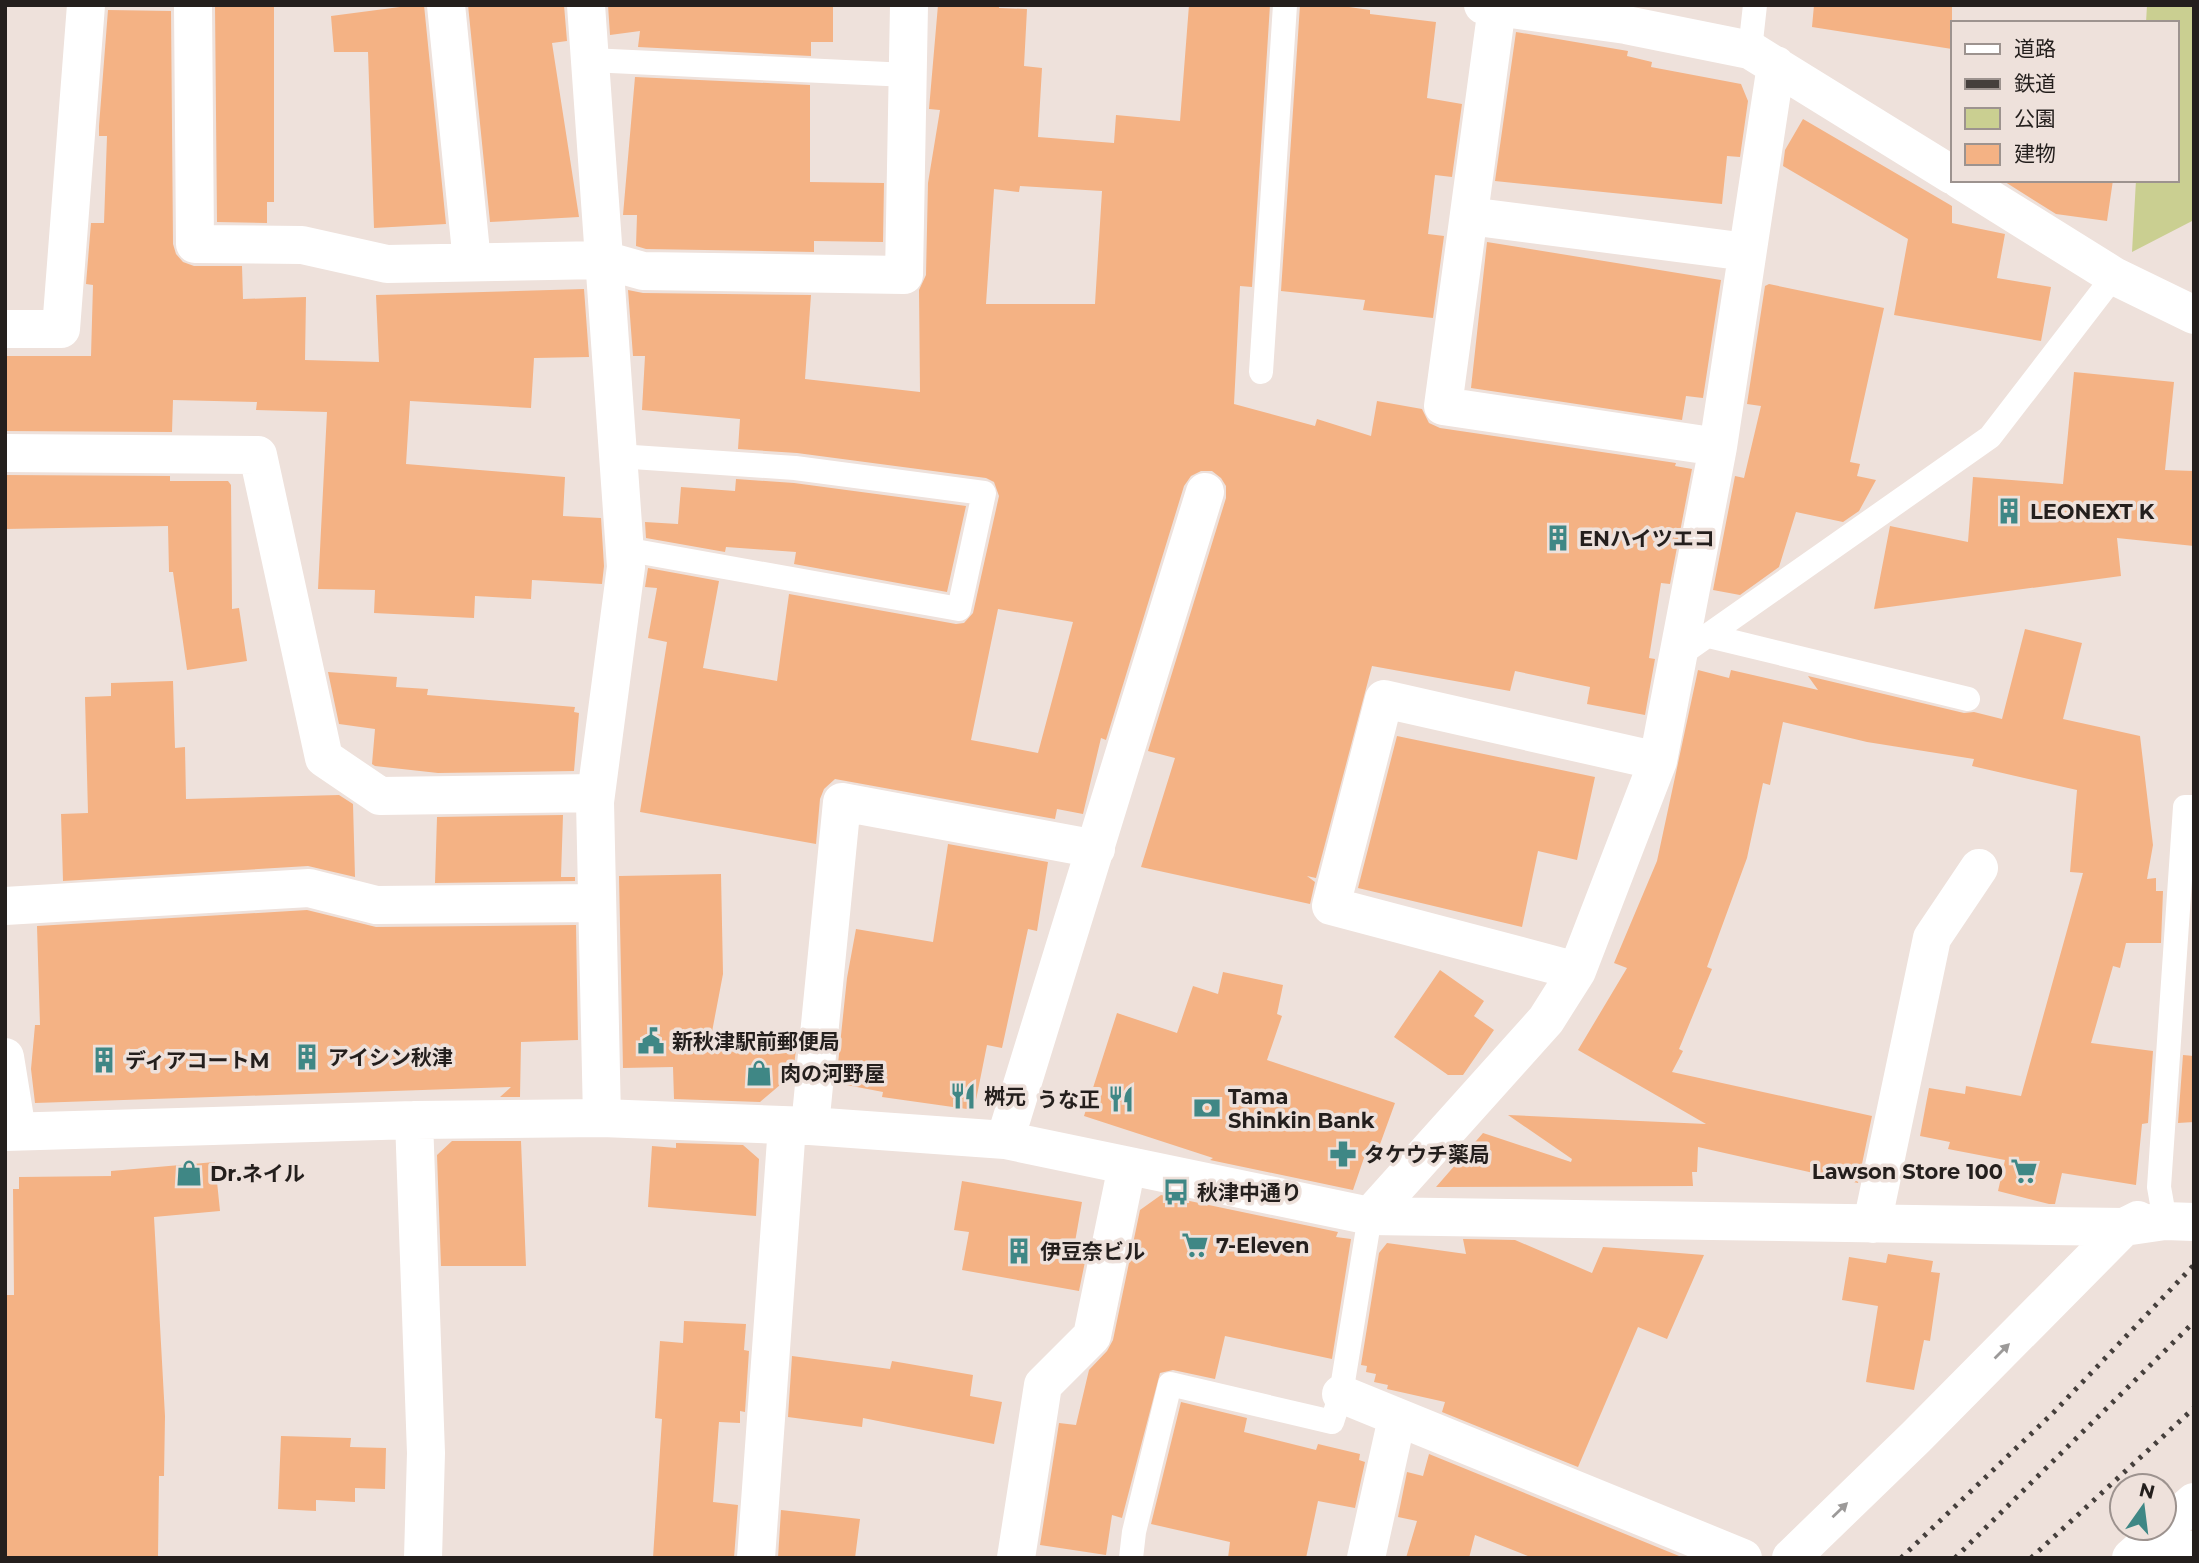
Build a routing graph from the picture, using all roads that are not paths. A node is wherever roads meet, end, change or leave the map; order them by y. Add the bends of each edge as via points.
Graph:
1 (86, 5) edge
2 (193, 5) edge
3 (446, 5) edge
4 (586, 5) edge
5 (909, 5) edge
6 (1285, 5) edge
7 (1755, 5) edge
8 (1490, 6) edge
9 (1763, 58) junction
10 (590, 60) junction
11 (908, 75) junction
12 (1951, 175) edge
13 (1963, 182) edge
14 (1469, 216) junction
15 (1747, 252) junction
16 (604, 260) junction
17 (472, 262) junction
18 (2115, 276) junction
19 (2194, 315) edge
20 (5, 329) edge
21 (1261, 372) dead end
22 (1718, 447) junction
23 (5, 453) edge
24 (618, 456) junction
25 (1205, 492) dead end
26 (624, 549) junction
27 (1709, 636) junction
28 (1677, 657) junction
29 (1968, 699) dead end
30 (1658, 761) junction
31 (596, 793) junction
32 (2194, 807) edge
33 (1096, 849) junction
34 (1979, 868) dead end
35 (597, 904) junction
36 (5, 906) edge
37 (1577, 971) junction
38 (5, 1057) edge
39 (602, 1118) junction
40 (414, 1120) junction
41 (799, 1126) junction
42 (11, 1132) edge
43 (1005, 1140) junction
44 (1127, 1166) junction
45 (2179, 1212) edge
46 (1370, 1216) junction
47 (1872, 1224) junction
48 (2124, 1227) junction
49 (1341, 1394) junction
50 (1397, 1418) junction
51 (2194, 1502) edge
52 (2141, 1549) edge
53 (2194, 1552) edge
54 (423, 1558) edge
55 (756, 1558) edge
56 (1016, 1558) edge
57 (1131, 1558) edge
58 (1366, 1558) edge
59 (1743, 1558) edge
60 (1791, 1558) edge

1 - 20 street via 61,329
2 - 17 street via 195,244 302,245 387,264
3 - 17 street
4 - 10 street
5 - 11 street
6 - 21 lane
7 - 9 lane
8 - 9 street via 1626,25
8 - 14 street
9 - 12 street
9 - 15 street
10 - 11 lane
10 - 16 street
11 - 16 street via 904,275 643,271
13 - 18 street
14 - 15 street
14 - 22 street via 1443,406
15 - 22 street
16 - 17 street
16 - 24 street
18 - 19 street
18 - 27 lane via 1990,438
22 - 28 street
23 - 31 street via 258,456 324,758 380,796
24 - 26 street
24 - 26 lane via 795,468 984,493 959,609
25 - 33 street
26 - 31 street via 626,568
27 - 28 lane
27 - 29 lane
28 - 30 street
30 - 37 street
30 - 37 street via 1384,699 1331,906
31 - 35 street
32 - 45 lane via 2185,807 2159,1186
33 - 41 street via 842,802
33 - 43 street
34 - 47 street via 1932,938
35 - 36 street via 376,905 309,888
35 - 39 street
37 - 46 street via 1546,1020
38 - 42 street
39 - 40 street
39 - 41 street
40 - 42 street
40 - 54 street via 426,1453
41 - 43 street
41 - 55 street
43 - 44 street
44 - 46 street
44 - 56 street via 1092,1336 1043,1385
45 - 48 street
46 - 47 street
46 - 49 lane
47 - 48 street
60 -> 48 street
49 - 50 street
49 - 57 lane via 1332,1422 1170,1384
50 - 58 street
50 - 59 street
51 - 52 street
52 - 53 street

